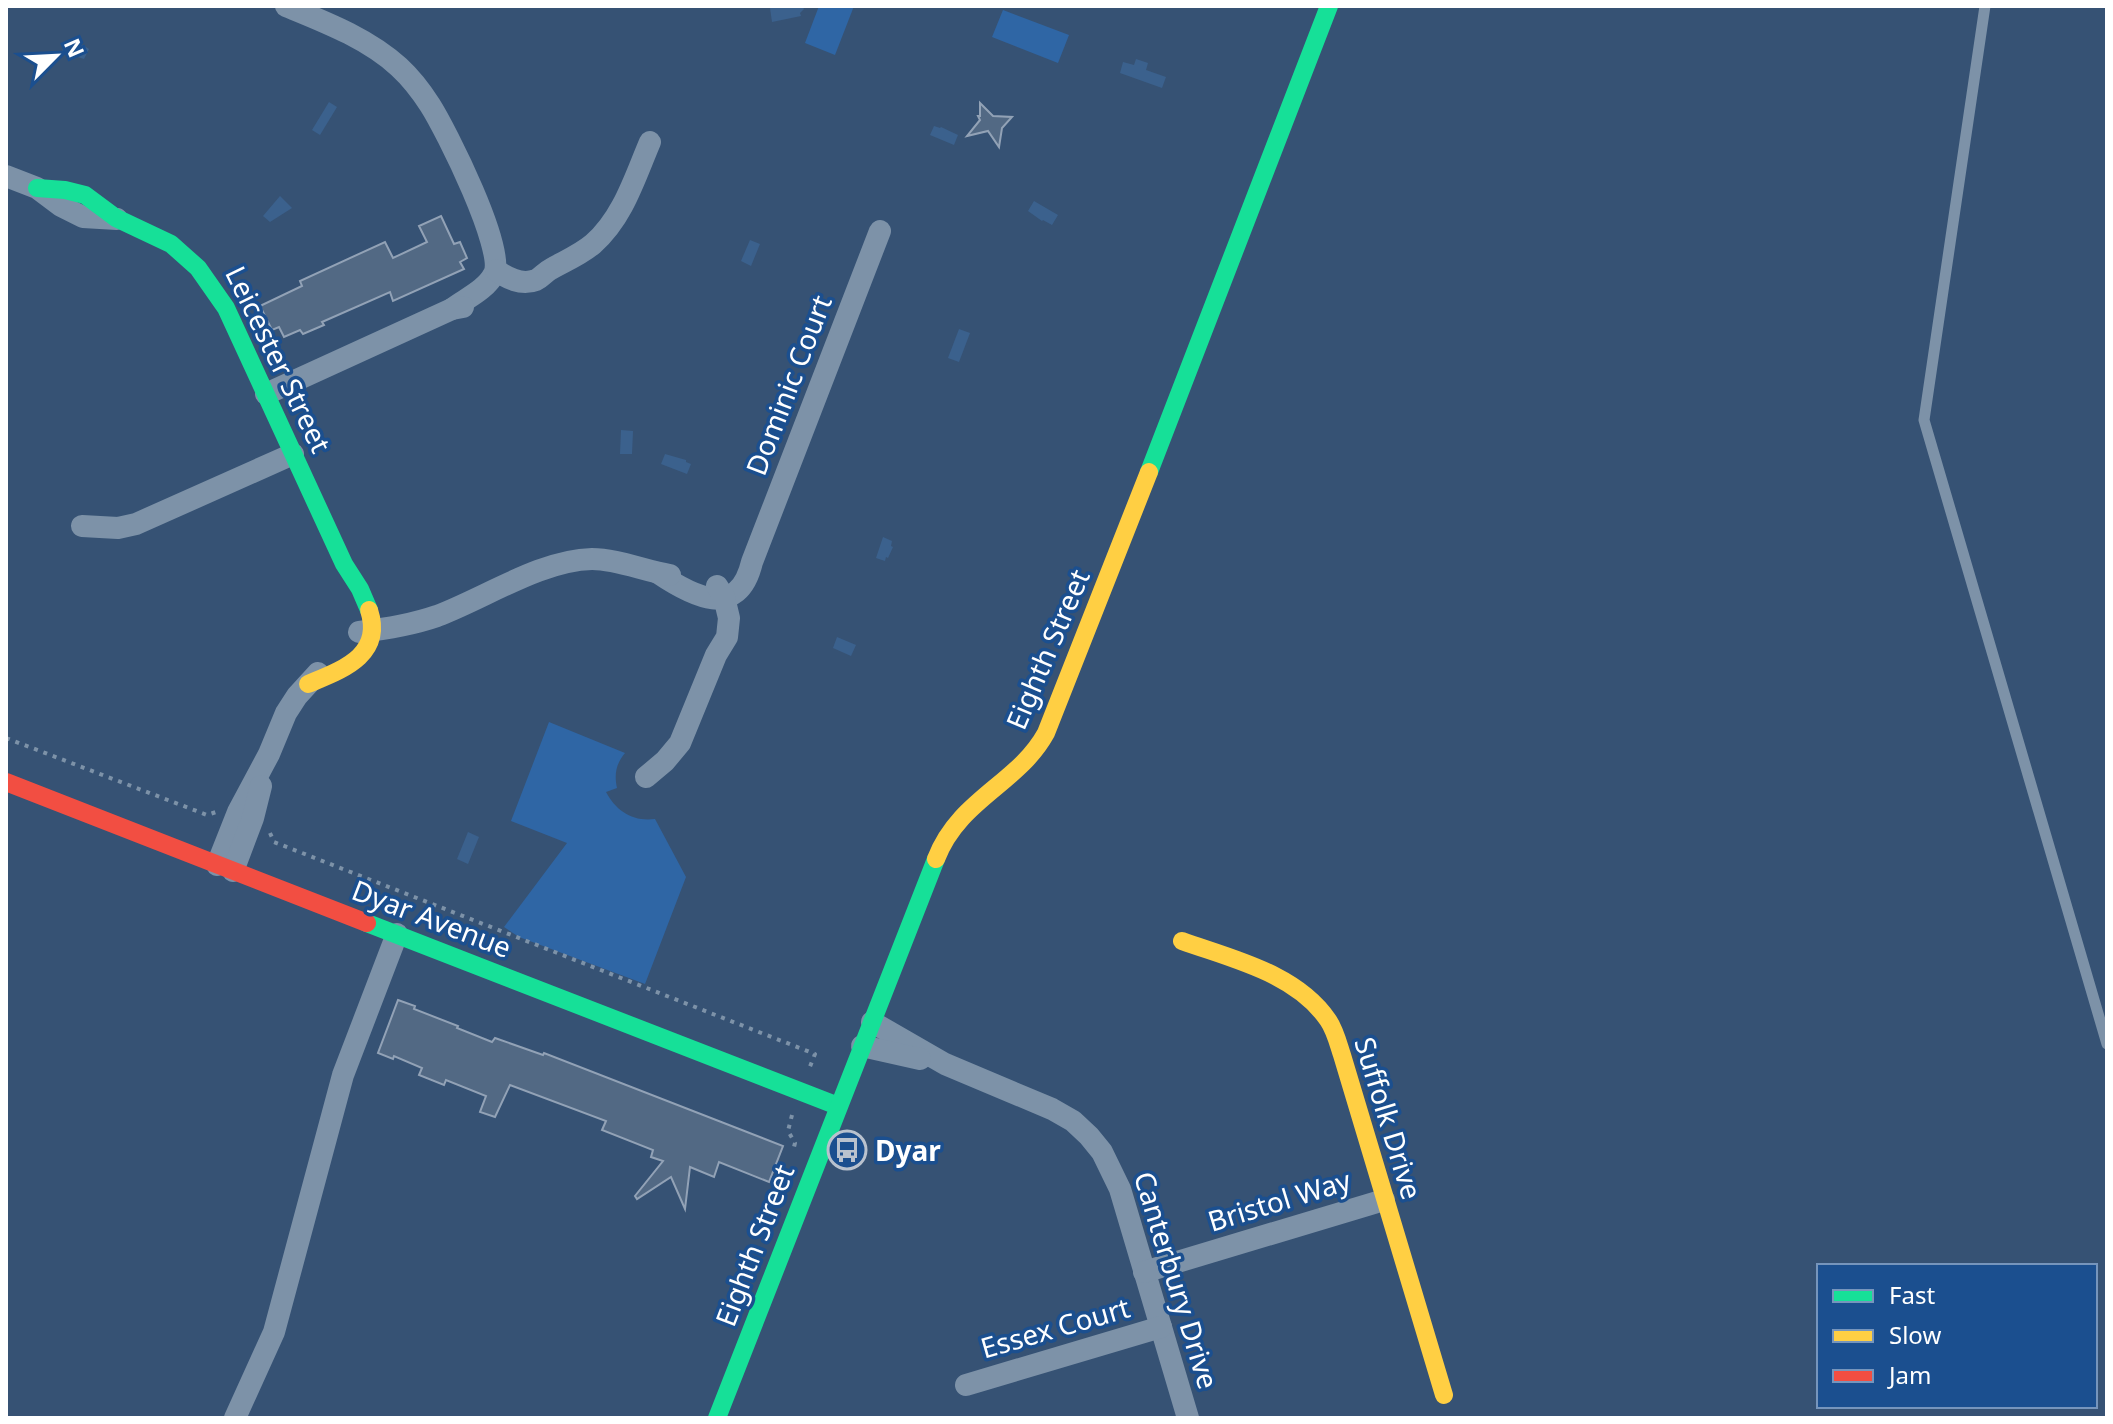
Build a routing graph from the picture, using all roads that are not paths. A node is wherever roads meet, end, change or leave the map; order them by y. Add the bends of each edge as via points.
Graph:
1 (286, 6) edge
2 (1329, 6) edge
3 (1985, 6) edge
4 (650, 142) dead end
5 (6, 176) edge
6 (117, 219) joint
7 (880, 231) dead end
8 (502, 271) junction
9 (266, 394) junction
10 (293, 454) junction
11 (82, 526) dead end
12 (344, 564) joint
13 (718, 594) junction
14 (367, 634) junction
15 (646, 777) dead end
16 (6, 782) edge
17 (225, 868) junction
18 (397, 934) junction
19 (1182, 941) dead end
20 (872, 1022) junction
21 (2107, 1044) edge
22 (862, 1046) junction
23 (945, 1064) junction
24 (838, 1106) junction
25 (1384, 1200) junction
26 (1144, 1272) junction
27 (1161, 1327) junction
28 (966, 1385) dead end
29 (1444, 1395) dead end
30 (235, 1418) edge
31 (717, 1418) edge
32 (1188, 1418) edge

1 - 8 street via 357,37 414,84 443,127
2 - 20 street, Eighth Street via 1056,712 1035,749 964,812 943,841
3 - 21 lane via 1924,420
4 - 8 street via 606,231 578,255 547,271
5 - 6 street, Leicester Street via 83,217
6 - 9 street, Leicester Street via 158,236 197,264 226,308
7 - 13 street, Dominic Court via 752,562
8 - 9 street via 452,309
9 - 10 street, Leicester Street
10 - 11 street via 136,524
10 - 12 street, Leicester Street
12 - 14 street, Leicester Street
13 - 14 street via 684,577 614,561 572,561 437,616
13 - 15 street via 716,655 680,743
14 - 17 street via 328,661 286,713
16 - 17 street, Dyar Avenue
17 - 18 street, Dyar Avenue
18 - 24 street, Dyar Avenue
18 - 30 street via 343,1075 274,1332
19 - 25 street, Suffolk Drive via 1296,988 1328,1020
20 - 22 street, Eighth Street
20 - 23 street, Canterbury Drive
22 - 23 street, Canterbury Drive
22 - 24 street, Eighth Street
23 - 26 street, Canterbury Drive via 1029,1097 1089,1136 1120,1189
24 - 31 street, Eighth Street
25 - 26 street, Bristol Way
25 - 29 street, Suffolk Drive
26 - 27 street, Canterbury Drive
27 - 28 street, Essex Court
27 - 32 street, Canterbury Drive

